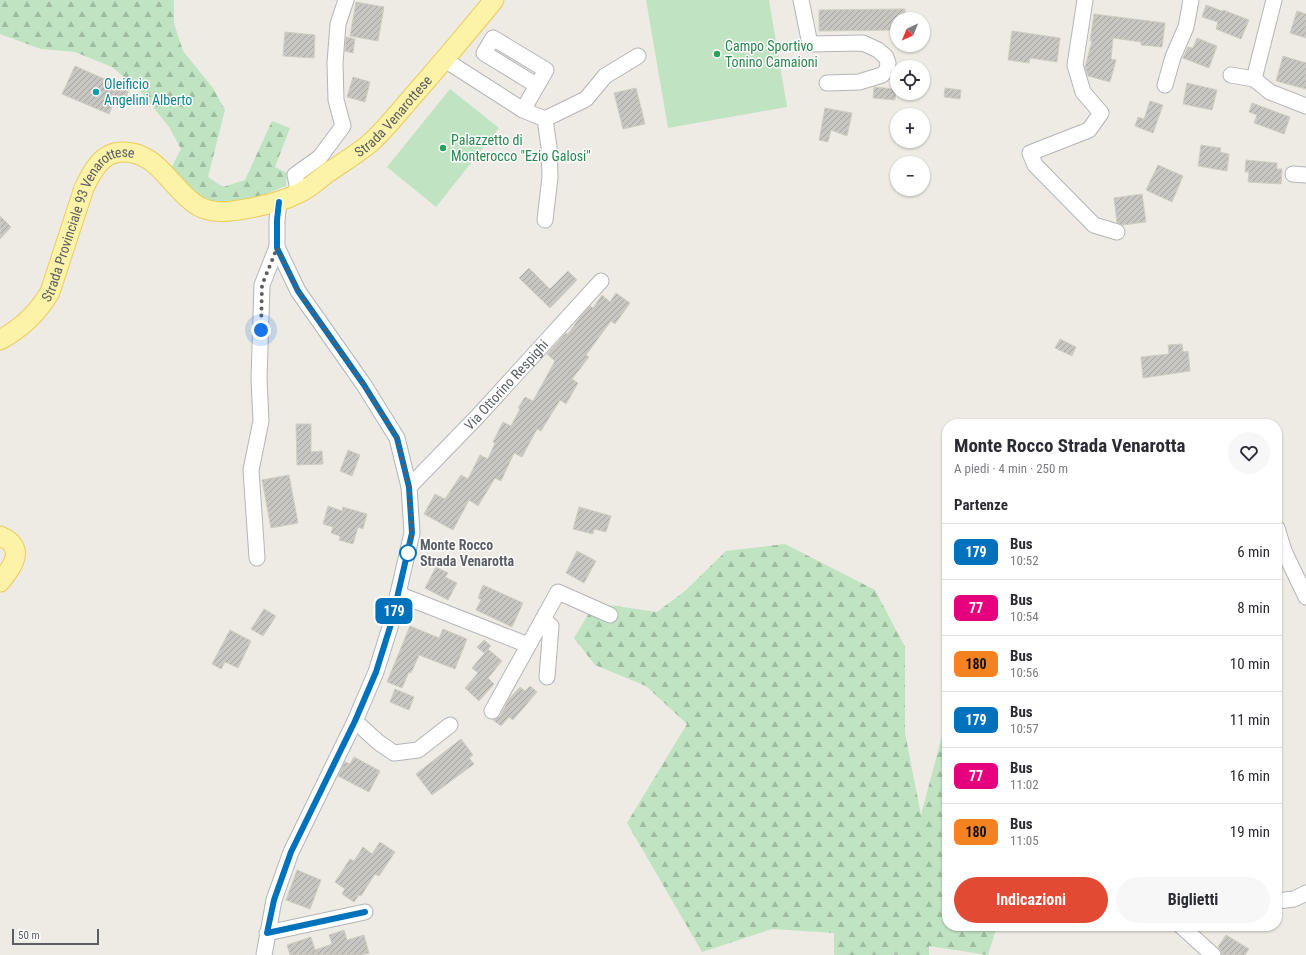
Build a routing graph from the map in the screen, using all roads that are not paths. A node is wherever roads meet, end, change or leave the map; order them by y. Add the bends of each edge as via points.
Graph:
1 (346, 0) edge
2 (494, 0) edge
3 (801, 0) edge
4 (1085, 0) edge
5 (1191, 0) edge
6 (1274, 0) edge
7 (638, 56) dead end
8 (445, 60) junction
9 (1231, 75) dead end
10 (1254, 79) junction
11 (827, 83) dead end
12 (1166, 85) dead end
13 (536, 86) dead end
14 (1306, 106) edge
15 (522, 110) junction
16 (545, 118) junction
17 (299, 194) junction
18 (274, 202) junction
19 (545, 220) dead end
20 (1116, 232) dead end
21 (277, 248) junction
22 (601, 281) dead end
23 (0, 340) edge
24 (409, 487) junction
25 (0, 536) edge
26 (1282, 544) edge
27 (257, 558) dead end
28 (0, 582) edge
29 (398, 594) junction
30 (1306, 597) edge
31 (610, 615) dead end
32 (543, 619) junction
33 (528, 645) junction
34 (547, 677) dead end
35 (492, 712) dead end
36 (355, 721) junction
37 (450, 724) dead end
38 (1306, 893) edge
39 (1282, 900) edge
40 (365, 912) dead end
41 (1187, 931) edge
42 (267, 933) junction
43 (264, 955) edge
44 (1213, 955) edge

1 - 17 street via 338,24 335,63 336,100 343,126 320,157 295,175
2 - 8 main road, Strada Venarottese
3 - 11 street via 810,44 863,43 886,57 887,70 882,75 859,82
4 - 20 street via 1075,65 1083,92 1101,113 1090,130 1030,153 1035,165 1094,225
5 - 12 street via 1186,27 1173,57
6 - 10 street
7 - 16 street via 605,76 586,99
8 - 15 street
8 - 17 main road, Strada Venarottese via 369,144
9 - 10 street
10 - 14 street via 1270,92
13 - 15 street
15 - 16 street
16 - 19 street via 550,177
17 - 18 main road, Strada Venarottese
18 - 21 street
18 - 23 main road, Strada Provinciale 93 Venarottese via 224,212 210,211 193,202 149,158 131,152 111,154 95,168 84,188 50,292 42,307 30,320
21 - 24 street via 298,291 364,385 397,438
21 - 27 street via 262,285 259,380 261,421 251,470
22 - 24 street, Via Ottorino Respighi via 477,417
24 - 29 street via 412,533
25 - 28 main road via 13,545 16,558
26 - 30 street
29 - 33 street
29 - 36 street via 376,672
31 - 32 street via 558,592
32 - 33 street
32 - 34 street via 551,626
33 - 35 street
36 - 37 street via 394,753 418,750
36 - 42 street via 291,852 274,900
38 - 39 street via 1294,899
40 - 42 street
41 - 44 street
42 - 43 street

